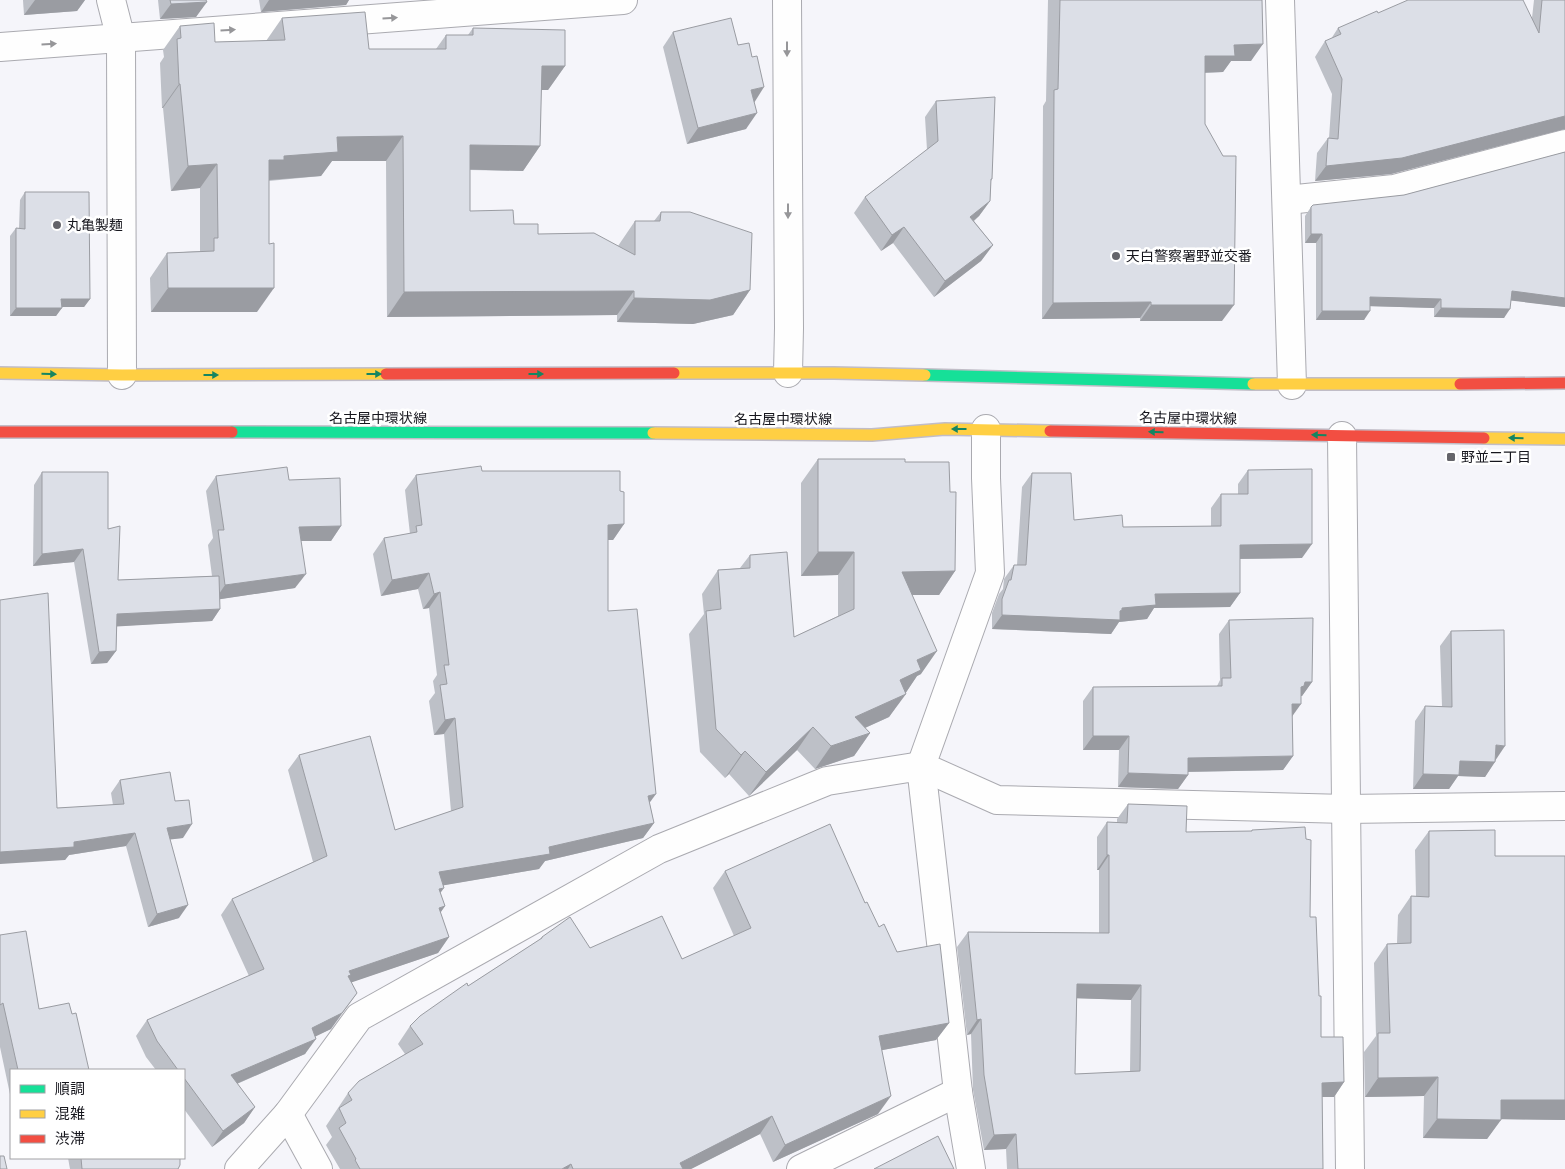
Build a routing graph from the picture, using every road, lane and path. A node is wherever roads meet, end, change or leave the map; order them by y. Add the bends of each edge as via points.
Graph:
1 (111, 0) edge
2 (623, 0) edge
3 (787, 0) edge
4 (1280, 0) edge
5 (121, 38) junction
6 (0, 47) edge
7 (1565, 144) edge
8 (1287, 200) junction
9 (0, 373) edge
10 (788, 373) junction
11 (122, 375) junction
12 (1565, 383) edge
13 (1292, 385) junction
14 (986, 429) junction
15 (0, 432) edge
16 (1342, 436) junction
17 (1565, 439) edge
18 (921, 766) junction
19 (1565, 806) edge
20 (1346, 809) junction
21 (958, 1092) junction
22 (288, 1114) junction
23 (238, 1169) edge
24 (318, 1169) edge
25 (801, 1169) edge
26 (971, 1169) edge
27 (1350, 1169) edge

1 - 5 street
5 -> 2 street
3 -> 10 street
4 - 8 street
6 -> 5 street
5 - 11 street
7 - 8 street via 1394,189
8 - 13 street
9 -> 11 main road
11 -> 10 main road
10 - 13 main road
12 - 13 main road
14 -> 15 main road, 名古屋中環状線 via 872,435
16 -> 14 main road, 名古屋中環状線
14 - 18 street via 990,573
17 -> 16 main road, 名古屋中環状線
16 - 20 street
18 - 20 street via 997,800
18 - 21 street
18 - 22 street via 827,781 659,849 359,1017
19 - 20 street
20 - 27 street
21 - 25 street
21 - 26 street
22 - 23 street
22 - 24 street

